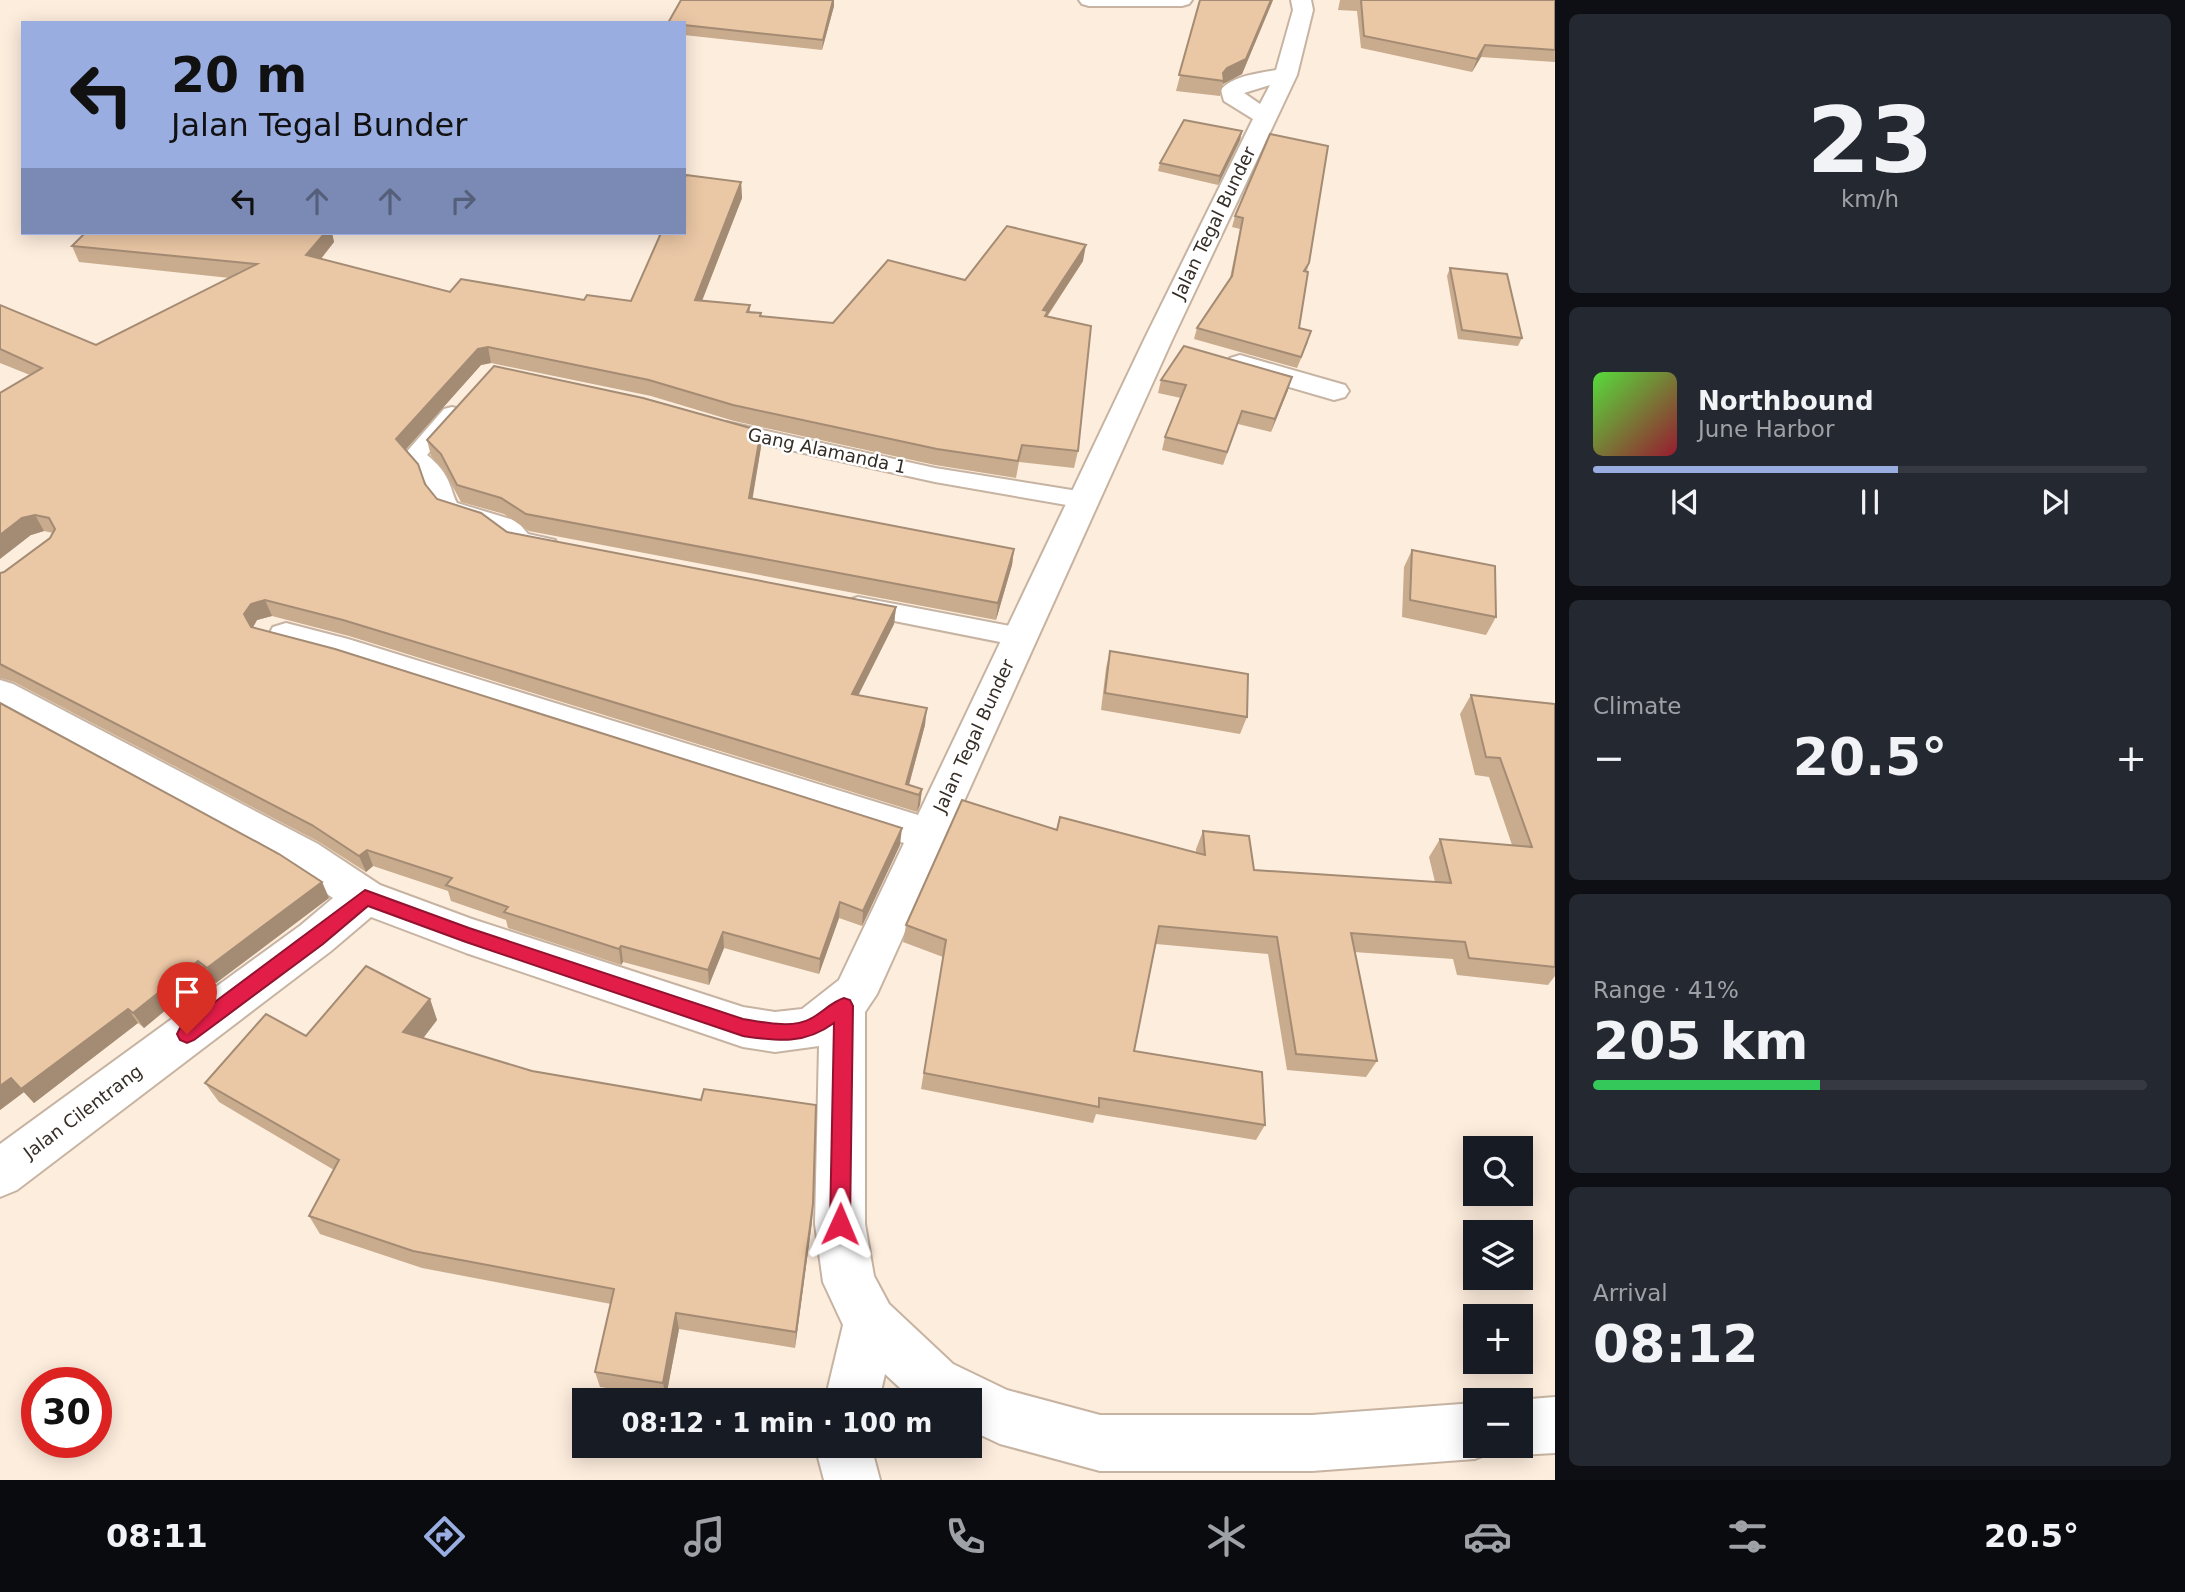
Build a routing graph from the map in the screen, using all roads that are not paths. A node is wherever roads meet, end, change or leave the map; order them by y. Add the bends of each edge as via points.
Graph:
1 (1089, 0) edge
2 (1182, 0) edge
3 (1301, 0) edge
4 (1183, 347) junction
5 (1334, 391) dead end
6 (465, 400) edge
7 (706, 423) edge
8 (1084, 500) junction
9 (574, 551) edge
10 (831, 601) edge
11 (271, 632) edge
12 (1020, 638) junction
13 (0, 694) edge
14 (929, 835) junction
15 (365, 897) junction
16 (844, 1006) junction
17 (0, 1173) edge
18 (870, 1323) junction
19 (855, 1388) edge
20 (944, 1388) edge
21 (982, 1407) edge
22 (1555, 1424) edge
23 (1533, 1426) edge
24 (1463, 1432) edge
25 (846, 1458) edge
26 (852, 1480) edge

1 - 2 street
3 - 4 street, Jalan Tegal Bunder via 1303,10 1286,75 1265,117
4 - 5 street
4 - 8 street, Jalan Tegal Bunder
6 - 9 lane via 414,456 429,469 441,497 449,508 508,527 520,540
7 - 8 lane, Gang Alamanda 1 via 935,475
8 - 12 street, Jalan Tegal Bunder
10 - 12 lane
11 - 14 street via 348,652
12 - 14 street, Jalan Tegal Bunder
13 - 15 street, Jalan Tegal Bunder via 303,856
14 - 16 street, Jalan Tegal Bunder via 855,994
15 - 16 street, Jalan Tegal Bunder via 743,1027 775,1032 811,1029
15 - 17 street, Jalan Cilentrang
16 - 18 street via 840,1224 849,1282
18 - 19 street
18 - 20 street
21 - 24 street via 1100,1443 1312,1443
22 - 23 street
25 - 26 street

